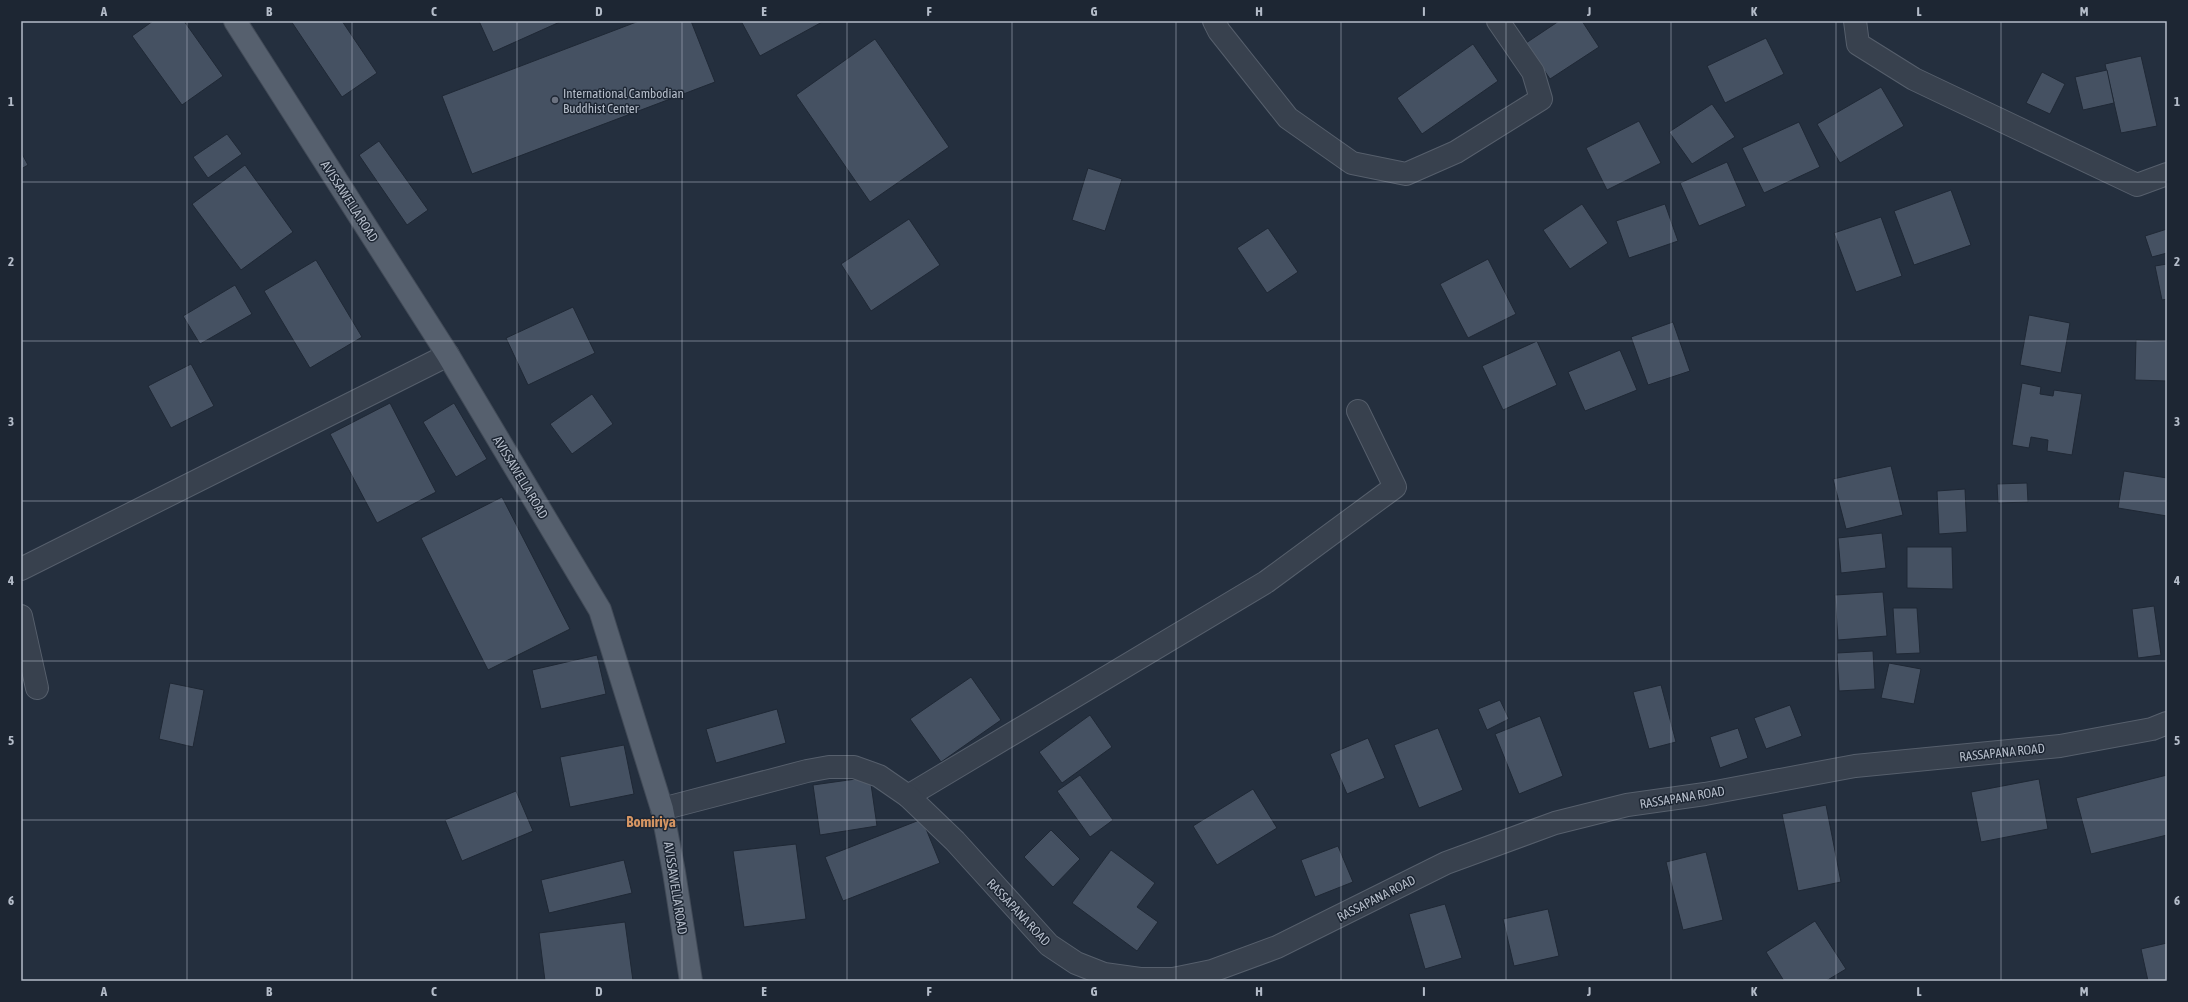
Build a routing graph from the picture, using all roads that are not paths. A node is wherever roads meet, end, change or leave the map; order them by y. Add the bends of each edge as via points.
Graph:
1 (235, 21) edge
2 (1214, 21) edge
3 (1498, 21) edge
4 (1855, 21) edge
5 (2167, 174) edge
6 (448, 355) junction
7 (1358, 411) dead end
8 (21, 569) edge
9 (21, 616) edge
10 (37, 688) dead end
11 (2167, 723) edge
12 (908, 796) junction
13 (662, 809) junction
14 (690, 981) edge

1 - 6 main road, AVISSAWELLA ROAD
2 - 3 street via 1219,31 1288,118 1352,163 1406,174 1456,152 1541,99 1533,72
4 - 5 street via 1858,44 1914,79 2137,185
6 - 8 street
6 - 13 main road, AVISSAWELLA ROAD via 600,610
7 - 12 street via 1395,487 1266,582
9 - 10 street
11 - 12 street, RASSAPANA ROAD via 2060,746 1855,766 1705,794 1627,805 1555,823 1446,863 1278,947 1212,971 1172,979 1140,979 1104,974 1076,963 1049,945 955,841
12 - 13 street, RASSAPANA ROAD via 879,776 854,767 830,767
13 - 14 main road, AVISSAWELLA ROAD

